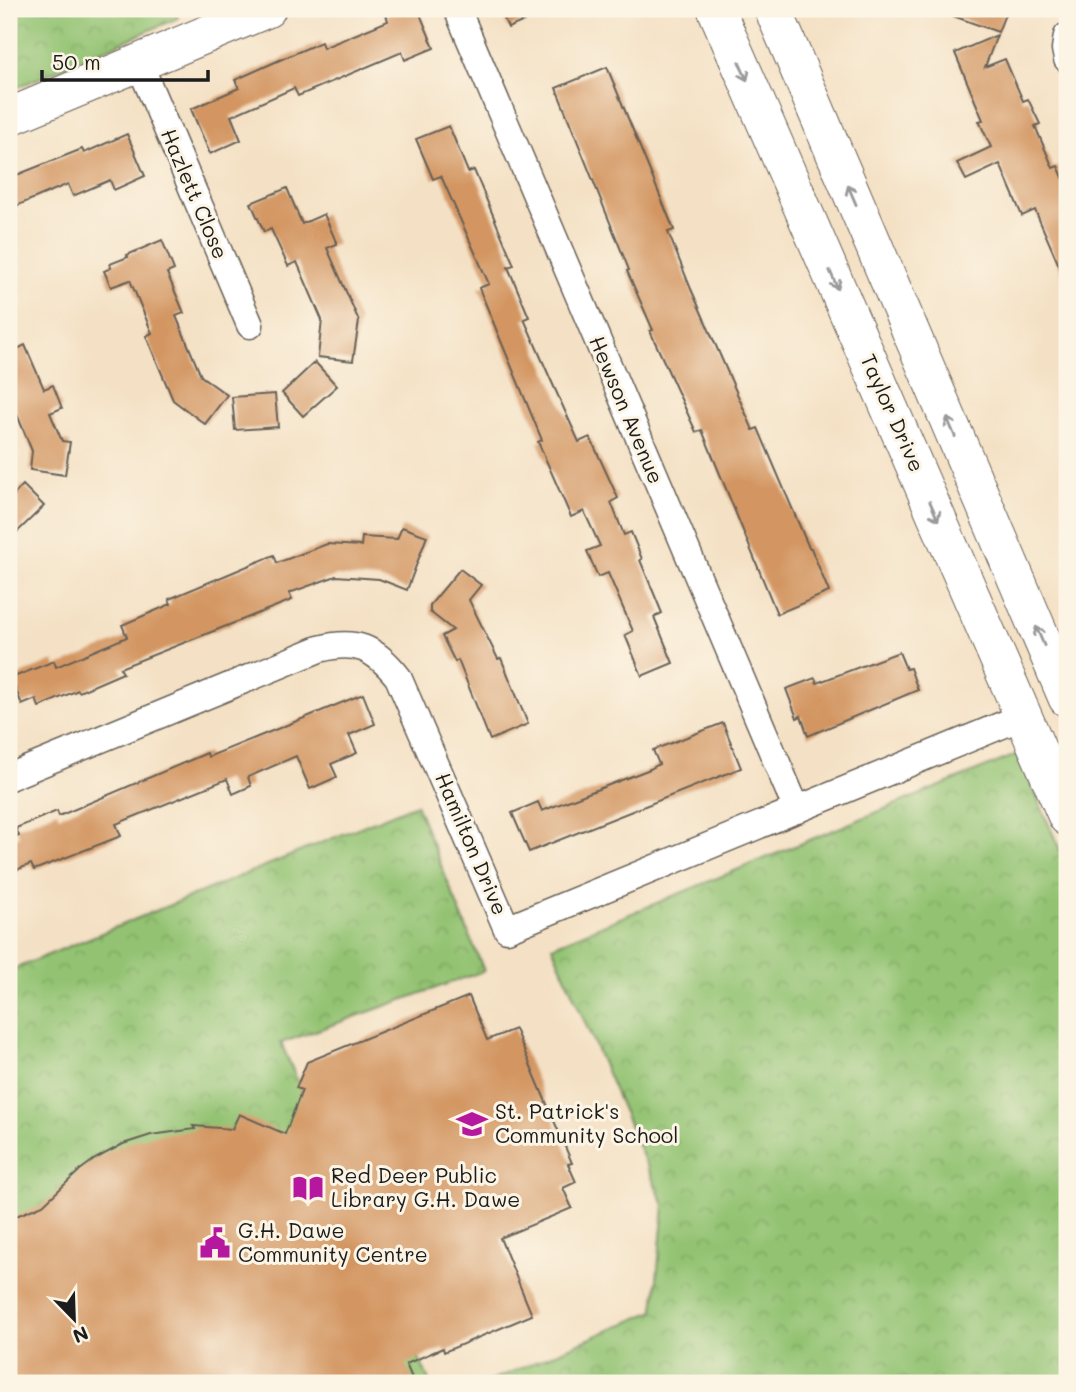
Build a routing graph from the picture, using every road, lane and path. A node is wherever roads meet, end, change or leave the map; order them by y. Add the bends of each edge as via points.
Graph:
1 (267, 9) edge
2 (457, 9) edge
3 (716, 9) edge
4 (773, 9) edge
5 (209, 20) edge
6 (1067, 36) edge
7 (1067, 59) edge
8 (139, 63) junction
9 (9, 117) edge
10 (250, 325) dead end
11 (1067, 698) edge
12 (1024, 716) junction
13 (9, 777) edge
14 (797, 810) junction
15 (1067, 817) edge

1 - 5 main road
2 - 14 street, Hewson Avenue
3 -> 12 main road, Taylor Drive
11 -> 4 main road
5 - 8 main road
6 - 7 street
8 - 9 main road
8 - 10 street, Hazlett Close
12 - 14 street, Hamilton Drive
12 - 15 main road, Taylor Drive
13 - 14 street, Hamilton Drive via 318,649 345,644 380,657 398,677 507,929

